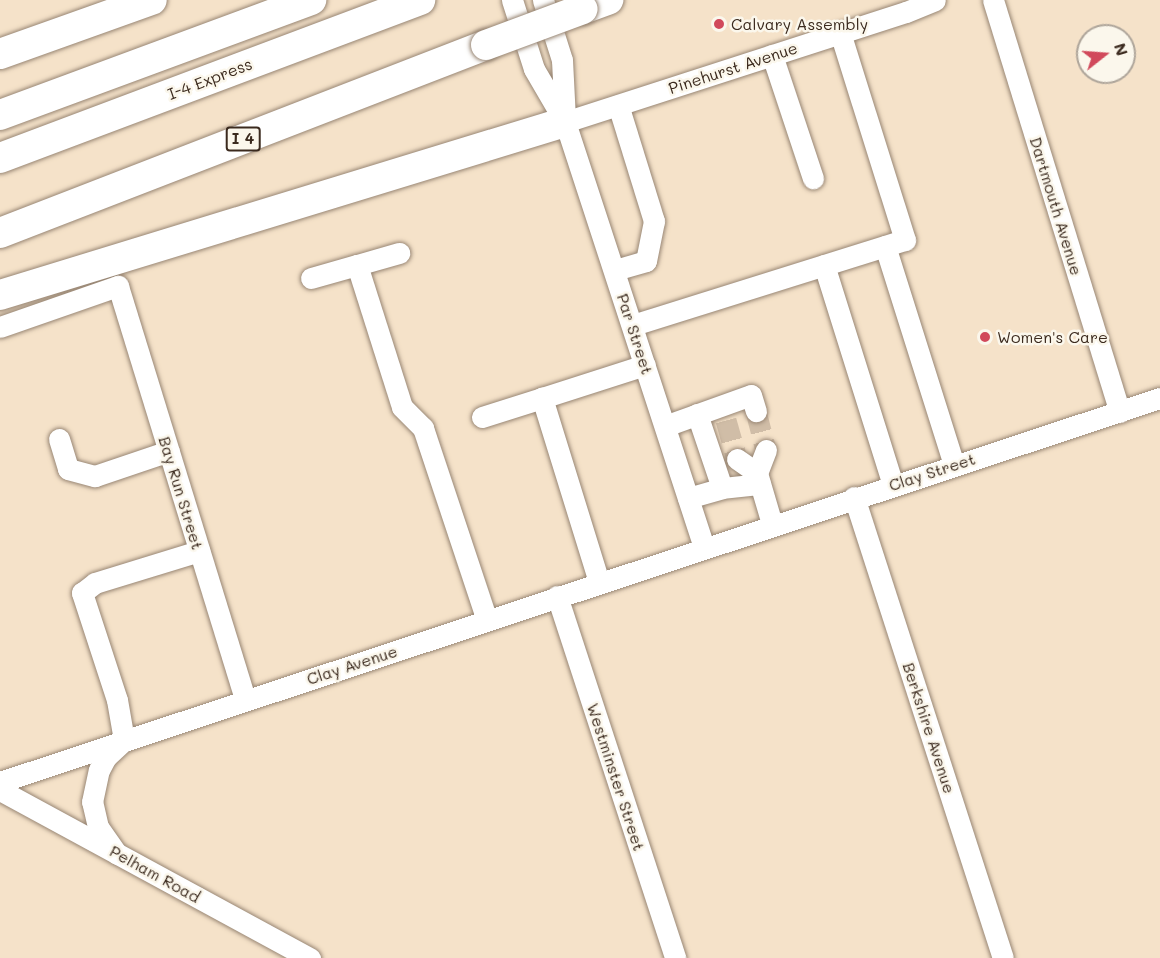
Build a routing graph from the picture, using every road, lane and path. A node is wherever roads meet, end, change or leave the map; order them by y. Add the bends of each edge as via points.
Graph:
1 (152, 0) edge
2 (311, 0) edge
3 (420, 0) edge
4 (512, 0) edge
5 (543, 0) edge
6 (935, 0) edge
7 (993, 0) edge
8 (595, 5) edge
9 (840, 33) junction
10 (0, 54) edge
11 (772, 55) junction
12 (618, 105) junction
13 (0, 115) edge
14 (565, 122) junction
15 (0, 158) edge
16 (813, 178) dead end
17 (0, 233) edge
18 (885, 246) junction
19 (399, 253) dead end
20 (357, 265) junction
21 (824, 265) junction
22 (615, 270) junction
23 (311, 278) dead end
24 (0, 295) edge
25 (633, 325) junction
26 (0, 327) edge
27 (645, 365) junction
28 (542, 398) junction
29 (1159, 401) edge
30 (756, 411) dead end
31 (1120, 412) junction
32 (697, 414) junction
33 (482, 417) dead end
34 (665, 426) junction
35 (59, 439) dead end
36 (766, 450) tunnel mouth
37 (169, 451) junction
38 (737, 459) tunnel mouth
39 (954, 465) junction
40 (758, 479) junction
41 (893, 485) junction
42 (722, 488) junction
43 (854, 497) junction
44 (688, 498) junction
45 (772, 524) junction
46 (704, 547) junction
47 (199, 551) junction
48 (599, 582) junction
49 (557, 596) junction
50 (486, 620) junction
51 (245, 700) junction
52 (124, 740) junction
53 (0, 782) edge
54 (0, 790) edge
55 (117, 854) junction
56 (310, 958) edge
57 (675, 958) edge
58 (1003, 958) edge

1 - 10 highway
2 - 13 highway
3 - 15 highway, I-4 Express
4 - 14 street, Par Street via 534,69
5 - 14 street, Par Street via 562,60
6 - 9 street, Pinehurst Avenue
7 - 31 street, Dartmouth Avenue
8 - 17 highway, I 4, bridge
9 - 11 street, Pinehurst Avenue
9 - 18 street via 905,240
11 - 12 street, Pinehurst Avenue
11 - 16 street
12 - 14 street, Pinehurst Avenue
12 - 22 street via 654,221 646,261
14 - 22 street, Par Street
14 - 24 highway
18 - 21 street
18 - 39 street
19 - 20 street
20 - 23 street
20 - 50 street via 402,407 423,428
21 - 25 street
21 - 41 street
22 - 25 street, Par Street
25 - 27 street, Par Street
26 - 37 street, Bay Run Street via 118,285
27 - 28 street
27 - 34 street, Par Street
28 - 33 street
28 - 48 street
29 - 31 street, Clay Street
30 - 32 street via 751,395 724,412
31 - 39 street, Clay Street
32 - 34 street
32 - 42 street
34 - 44 street, Par Street
35 - 37 street via 68,469 95,476
36 - 40 street
37 - 47 street, Bay Run Street
38 - 40 street
39 - 41 street, Clay Street
40 - 42 street
40 - 45 street
41 - 43 street, Clay Street
42 - 44 street
43 - 45 street, Clay Street
43 - 58 street, Berkshire Avenue
44 - 46 street, Par Street
45 - 46 street, Clay Street
46 - 48 street, Clay Avenue
47 - 51 street, Bay Run Street
47 - 52 street via 95,583 82,593 117,700
48 - 49 street, Clay Avenue
49 - 50 street, Clay Avenue
49 - 57 street, Westminster Street
50 - 51 street, Clay Avenue
51 - 52 street, Clay Avenue
52 - 53 street, Clay Avenue
52 - 55 street via 99,770 92,802 98,827
54 - 55 street, Pelham Road
55 - 56 street, Pelham Road

